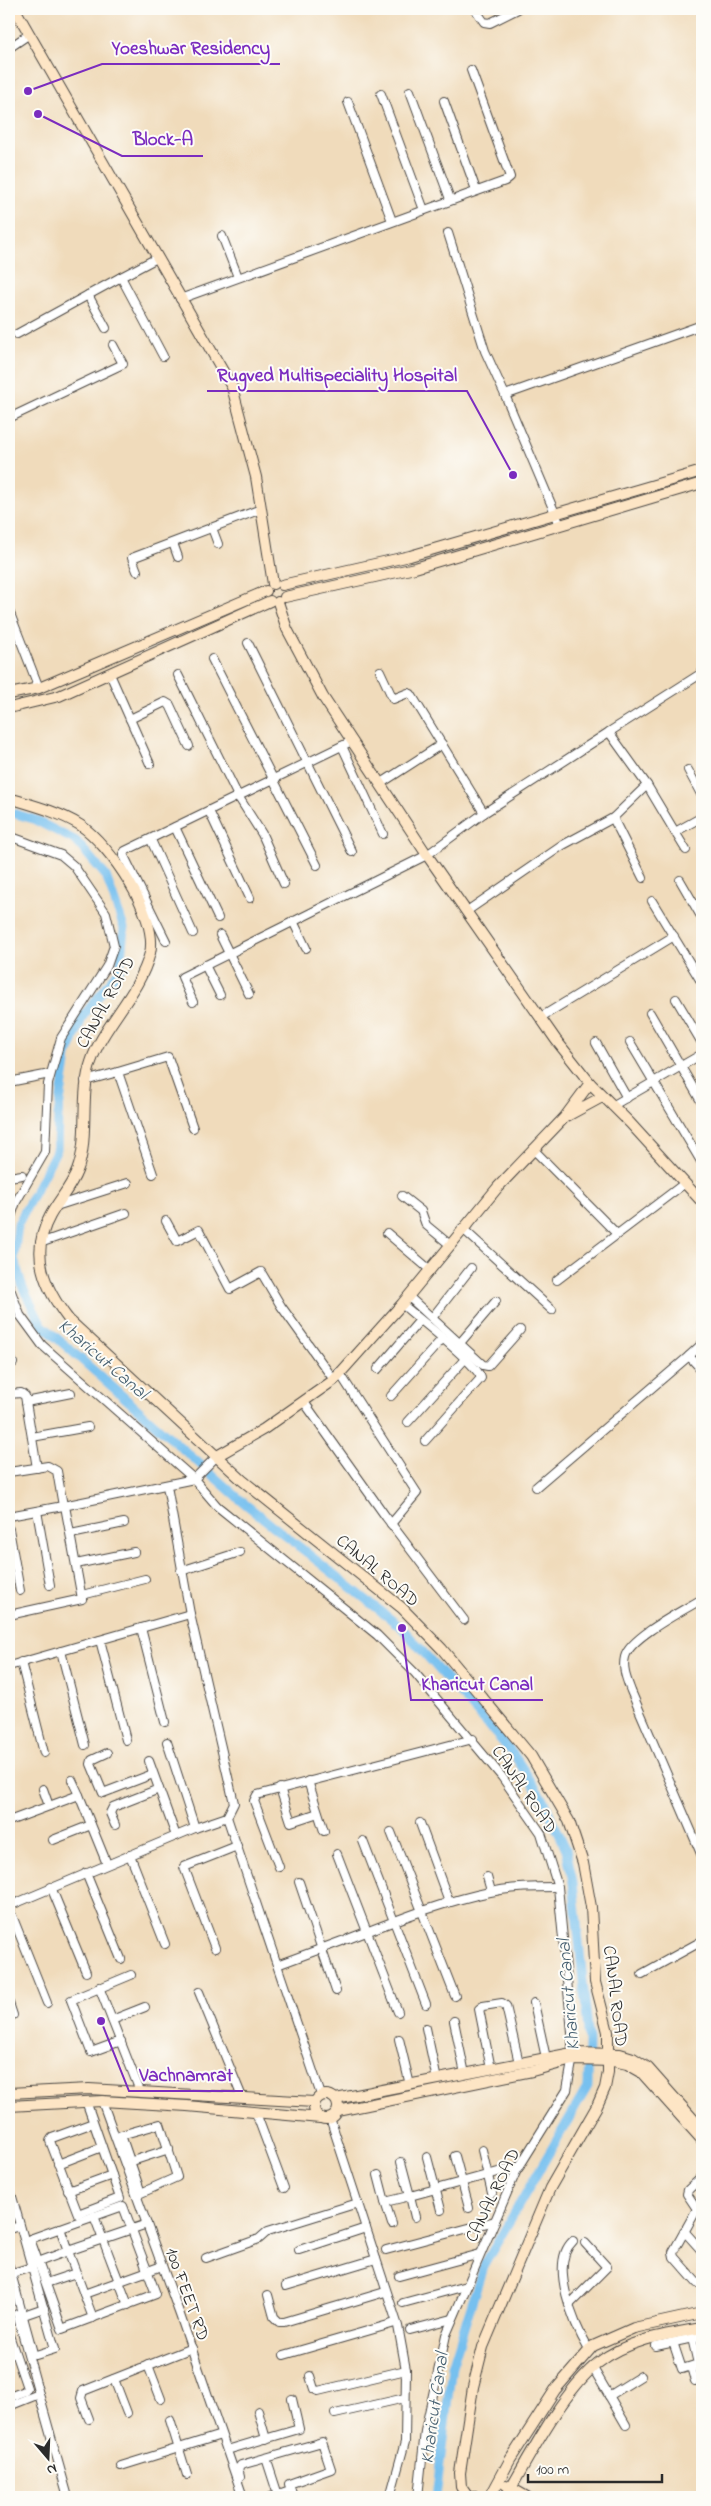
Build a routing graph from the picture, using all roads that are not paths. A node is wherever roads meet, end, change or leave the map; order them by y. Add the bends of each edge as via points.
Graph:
1 (15, 9) edge
2 (475, 9) edge
3 (518, 9) edge
4 (28, 35) junction
5 (9, 48) edge
6 (471, 70) dead end
7 (410, 91) dead end
8 (381, 94) dead end
9 (444, 101) dead end
10 (348, 102) dead end
11 (476, 190) junction
12 (450, 199) junction
13 (424, 210) junction
14 (392, 221) junction
15 (448, 233) dead end
16 (222, 236) dead end
17 (157, 258) junction
18 (121, 277) junction
19 (238, 278) junction
20 (88, 295) junction
21 (180, 299) junction
22 (702, 325) edge
23 (106, 328) dead end
24 (17, 334) dead end
25 (113, 345) dead end
26 (163, 356) dead end
27 (505, 395) junction
28 (9, 418) edge
29 (702, 471) edge
30 (702, 483) edge
31 (261, 509) junction
32 (556, 513) junction
33 (560, 525) junction
34 (212, 528) junction
35 (173, 543) junction
36 (218, 544) dead end
37 (178, 556) dead end
38 (137, 571) dead end
39 (276, 593) junction
40 (9, 611) edge
41 (248, 643) dead end
42 (212, 659) dead end
43 (380, 671) dead end
44 (702, 673) edge
45 (110, 674) junction
46 (178, 675) dead end
47 (39, 688) junction
48 (9, 694) edge
49 (9, 708) edge
50 (130, 719) junction
51 (609, 732) junction
52 (352, 741) junction
53 (442, 744) junction
54 (189, 746) dead end
55 (342, 746) junction
56 (307, 763) junction
57 (150, 764) dead end
58 (688, 770) dead end
59 (274, 779) junction
60 (380, 784) junction
61 (647, 785) junction
62 (238, 796) junction
63 (702, 796) edge
64 (9, 798) edge
65 (209, 811) junction
66 (484, 813) junction
67 (613, 818) junction
68 (702, 818) edge
69 (175, 827) junction
70 (676, 832) junction
71 (383, 834) dead end
72 (9, 836) edge
73 (151, 840) junction
74 (686, 850) dead end
75 (352, 852) dead end
76 (427, 855) junction
77 (318, 865) dead end
78 (643, 878) dead end
79 (680, 880) dead end
80 (284, 884) dead end
81 (250, 898) dead end
82 (652, 901) dead end
83 (467, 910) junction
84 (218, 918) dead end
85 (702, 918) edge
86 (293, 921) junction
87 (193, 933) dead end
88 (220, 935) dead end
89 (674, 936) junction
90 (166, 941) dead end
91 (306, 948) dead end
92 (229, 954) junction
93 (205, 965) junction
94 (702, 983) edge
95 (249, 994) dead end
96 (220, 995) dead end
97 (676, 999) dead end
98 (193, 1002) dead end
99 (650, 1013) dead end
100 (541, 1017) junction
101 (630, 1042) dead end
102 (596, 1043) dead end
103 (702, 1043) edge
104 (702, 1054) edge
105 (680, 1066) junction
106 (118, 1072) junction
107 (50, 1074) junction
108 (85, 1081) junction
109 (9, 1082) edge
110 (654, 1082) junction
111 (590, 1084) junction
112 (602, 1097) junction
113 (627, 1098) junction
114 (702, 1103) edge
115 (612, 1106) junction
116 (564, 1118) junction
117 (193, 1128) dead end
118 (533, 1149) junction
119 (702, 1163) edge
120 (154, 1174) dead end
121 (22, 1175) dead end
122 (9, 1178) edge
123 (128, 1182) dead end
124 (685, 1183) junction
125 (402, 1196) dead end
126 (701, 1199) edge
127 (56, 1206) junction
128 (126, 1213) dead end
129 (9, 1220) edge
130 (166, 1221) dead end
131 (462, 1228) junction
132 (387, 1233) dead end
133 (617, 1234) junction
134 (40, 1243) junction
135 (449, 1244) junction
136 (471, 1268) dead end
137 (430, 1269) junction
138 (557, 1280) dead end
139 (9, 1286) edge
140 (405, 1300) junction
141 (496, 1301) dead end
142 (552, 1310) dead end
143 (432, 1318) junction
144 (420, 1320) junction
145 (520, 1330) dead end
146 (442, 1339) junction
147 (460, 1344) junction
148 (702, 1344) edge
149 (689, 1356) junction
150 (465, 1359) junction
151 (378, 1369) dead end
152 (702, 1370) edge
153 (336, 1376) junction
154 (71, 1393) dead end
155 (9, 1394) edge
156 (391, 1396) dead end
157 (26, 1402) junction
158 (304, 1402) junction
159 (408, 1422) dead end
160 (88, 1427) dead end
161 (32, 1436) junction
162 (425, 1441) dead end
163 (214, 1459) junction
164 (37, 1468) junction
165 (9, 1472) edge
166 (196, 1482) junction
167 (167, 1486) junction
168 (536, 1487) dead end
169 (64, 1506) junction
170 (37, 1511) junction
171 (9, 1516) edge
172 (124, 1523) dead end
173 (391, 1524) junction
174 (9, 1529) edge
175 (71, 1534) junction
176 (134, 1552) dead end
177 (240, 1552) dead end
178 (76, 1564) junction
179 (181, 1571) junction
180 (145, 1579) dead end
181 (50, 1584) dead end
182 (20, 1591) dead end
183 (82, 1595) junction
184 (702, 1600) edge
185 (190, 1614) junction
186 (9, 1615) edge
187 (464, 1620) dead end
188 (141, 1628) junction
189 (100, 1640) junction
190 (61, 1651) junction
191 (21, 1662) junction
192 (9, 1666) edge
193 (165, 1722) dead end
194 (473, 1739) junction
195 (126, 1740) dead end
196 (167, 1742) dead end
197 (85, 1745) dead end
198 (44, 1753) dead end
199 (107, 1753) dead end
200 (149, 1761) dead end
201 (153, 1774) junction
202 (72, 1780) dead end
203 (308, 1781) junction
204 (42, 1788) dead end
205 (280, 1788) junction
206 (159, 1789) junction
207 (79, 1795) junction
208 (49, 1806) junction
209 (318, 1813) junction
210 (227, 1817) junction
211 (9, 1821) edge
212 (420, 1824) dead end
213 (91, 1825) junction
214 (115, 1825) dead end
215 (195, 1828) junction
216 (324, 1831) dead end
217 (391, 1832) dead end
218 (176, 1836) junction
219 (54, 1840) dead end
220 (363, 1841) dead end
221 (237, 1846) junction
222 (337, 1854) dead end
223 (130, 1856) junction
224 (702, 1856) edge
225 (107, 1864) junction
226 (279, 1868) dead end
227 (86, 1873) junction
228 (487, 1877) dead end
229 (299, 1882) dead end
230 (52, 1887) junction
231 (558, 1887) junction
232 (491, 1891) junction
233 (449, 1902) junction
234 (9, 1907) edge
235 (422, 1911) junction
236 (393, 1921) junction
237 (366, 1932) junction
238 (702, 1941) edge
239 (165, 1944) dead end
240 (215, 1948) dead end
241 (322, 1948) junction
242 (122, 1959) dead end
243 (277, 1965) junction
244 (86, 1972) dead end
245 (642, 1974) dead end
246 (130, 1975) dead end
247 (99, 1987) junction
248 (336, 1991) dead end
249 (199, 1992) dead end
250 (455, 1996) dead end
251 (9, 2003) edge
252 (47, 2003) dead end
253 (534, 2003) dead end
254 (426, 2004) dead end
255 (145, 2007) dead end
256 (398, 2012) dead end
257 (13, 2015) dead end
258 (112, 2020) junction
259 (454, 2021) dead end
260 (426, 2028) dead end
261 (399, 2040) dead end
262 (121, 2042) junction
263 (573, 2057) junction
264 (546, 2058) junction
265 (608, 2058) junction
266 (520, 2063) junction
267 (491, 2069) junction
268 (465, 2074) junction
269 (437, 2080) junction
270 (410, 2085) junction
271 (140, 2091) junction
272 (9, 2093) edge
273 (242, 2098) junction
274 (318, 2099) junction
275 (336, 2099) junction
276 (86, 2101) junction
277 (102, 2101) junction
278 (9, 2106) edge
279 (256, 2113) junction
280 (329, 2116) junction
281 (94, 2123) junction
282 (702, 2129) edge
283 (702, 2140) edge
284 (102, 2147) junction
285 (169, 2149) junction
286 (482, 2150) dead end
287 (455, 2156) dead end
288 (427, 2157) dead end
289 (401, 2162) dead end
290 (127, 2163) junction
291 (58, 2164) junction
292 (520, 2166) junction
293 (112, 2175) junction
294 (378, 2175) dead end
295 (488, 2175) junction
296 (702, 2177) edge
297 (462, 2182) junction
298 (9, 2186) edge
299 (284, 2188) dead end
300 (435, 2189) junction
301 (68, 2191) junction
302 (492, 2193) dead end
303 (410, 2196) junction
304 (385, 2202) junction
305 (358, 2203) junction
306 (469, 2208) dead end
307 (441, 2210) dead end
308 (94, 2216) junction
309 (415, 2217) dead end
310 (495, 2221) junction
311 (147, 2224) junction
312 (392, 2224) dead end
313 (20, 2226) junction
314 (60, 2228) junction
315 (366, 2228) junction
316 (9, 2229) edge
317 (132, 2229) junction
318 (684, 2231) junction
319 (103, 2239) junction
320 (573, 2241) dead end
321 (585, 2243) dead end
322 (701, 2248) edge
323 (299, 2250) dead end
324 (386, 2250) dead end
325 (68, 2252) junction
326 (480, 2254) junction
327 (206, 2258) dead end
328 (376, 2259) junction
329 (35, 2265) junction
330 (162, 2266) junction
331 (9, 2271) edge
332 (148, 2271) junction
333 (76, 2273) junction
334 (399, 2276) dead end
335 (119, 2282) junction
336 (9, 2283) edge
337 (46, 2283) junction
338 (697, 2283) dead end
339 (286, 2286) dead end
340 (466, 2286) junction
341 (385, 2292) junction
342 (84, 2294) junction
343 (268, 2295) dead end
344 (403, 2303) dead end
345 (128, 2305) junction
346 (569, 2305) junction
347 (44, 2308) junction
348 (702, 2313) edge
349 (20, 2316) junction
350 (93, 2318) junction
351 (452, 2319) junction
352 (395, 2323) junction
353 (702, 2328) edge
354 (410, 2330) dead end
355 (22, 2333) junction
356 (702, 2336) edge
357 (9, 2337) edge
358 (686, 2337) junction
359 (673, 2342) junction
360 (656, 2346) dead end
361 (192, 2348) junction
362 (589, 2350) junction
363 (284, 2355) dead end
364 (148, 2366) junction
365 (691, 2366) junction
366 (593, 2368) junction
367 (406, 2370) junction
368 (310, 2376) dead end
369 (641, 2376) dead end
370 (114, 2379) junction
371 (695, 2381) dead end
372 (39, 2394) junction
373 (609, 2396) junction
374 (9, 2397) edge
375 (405, 2398) junction
376 (161, 2399) dead end
377 (292, 2399) dead end
378 (9, 2406) edge
379 (258, 2411) dead end
380 (128, 2414) dead end
381 (335, 2414) dead end
382 (89, 2419) dead end
383 (170, 2420) dead end
384 (626, 2425) dead end
385 (221, 2435) junction
386 (266, 2439) junction
387 (179, 2448) junction
388 (227, 2450) junction
389 (266, 2458) junction
390 (121, 2466) dead end
391 (187, 2474) dead end
392 (498, 2480) junction
393 (508, 2493) edge
394 (291, 2494) edge
395 (274, 2496) edge
396 (68, 2497) edge
397 (245, 2497) edge
398 (390, 2497) edge
399 (418, 2497) edge
400 (468, 2497) edge
401 (473, 2497) edge
402 (491, 2497) edge
403 (527, 2497) edge

1 - 4 street
2 - 3 street via 484,22 490,22
4 - 5 street
4 - 17 street
6 - 11 street via 510,177
7 - 12 street
8 - 13 street
9 - 11 street
10 - 14 street
11 - 12 street
12 - 13 street
13 - 14 street
14 - 19 street
15 - 27 street via 485,351
16 - 19 street
17 - 18 street
17 - 21 street
18 - 20 street
18 - 26 street
19 - 21 street
20 - 23 street
20 - 24 street
21 - 31 street via 232,387 256,477
22 - 27 street
25 - 28 street via 123,364
27 - 32 street
29 - 32 street
30 - 33 street
31 - 34 street
31 - 39 street
32 - 33 street
32 - 39 street
33 - 39 street via 415,568
34 - 35 street
34 - 36 street
35 - 37 street
35 - 38 street via 132,558
39 - 45 street
39 - 47 street
39 - 52 street via 287,629 318,688
40 - 47 street
41 - 56 street
42 - 59 street
43 - 53 street via 393,699 411,694
44 - 51 street
45 - 49 street via 59,696
45 - 50 street
46 - 62 street
47 - 48 street
50 - 54 street via 165,702 170,704
50 - 57 street
51 - 61 street
51 - 66 street
52 - 55 street
52 - 60 street
53 - 60 street
53 - 66 street
55 - 56 street
55 - 71 street
56 - 59 street
56 - 75 street
58 - 63 street
59 - 62 street
59 - 77 street
60 - 76 street
61 - 67 street
61 - 70 street
62 - 65 street
62 - 80 street via 262,834
64 - 108 street, CANAL ROAD via 79,824 100,840 139,897 148,926 150,951 139,982 93,1054
65 - 69 street
65 - 81 street
66 - 76 street
67 - 78 street
67 - 83 street via 562,845
68 - 70 street
69 - 73 street
69 - 84 street
70 - 74 street
72 - 107 street via 60,855 74,866 106,913 113,933 114,946 106,966 61,1038
73 - 87 street
73 - 90 street via 123,854
76 - 83 street
76 - 86 street
79 - 85 street
82 - 89 street
83 - 100 street
86 - 91 street
86 - 92 street
88 - 92 street
89 - 94 street
89 - 100 street
92 - 93 street
92 - 95 street
93 - 96 street
93 - 98 street via 182,977
97 - 103 street
99 - 105 street
100 - 111 street
101 - 110 street
102 - 113 street
104 - 105 street
105 - 110 street
105 - 114 street
106 - 108 street
106 - 117 street via 168,1056
106 - 120 street
107 - 109 street
107 - 129 street via 45,1152
108 - 127 street, CANAL ROAD via 81,1159
110 - 113 street
110 - 119 street
111 - 112 street
111 - 116 street
112 - 115 street
112 - 116 street
113 - 115 street
115 - 124 street
116 - 118 street
118 - 131 street
118 - 133 street
121 - 122 street
123 - 127 street
124 - 126 street
124 - 133 street
125 - 135 street via 420,1212 426,1225
127 - 134 street, CANAL ROAD
128 - 134 street
130 - 153 street via 177,1241 199,1230 230,1289 261,1272 281,1306
131 - 135 street
131 - 142 street
132 - 137 street
133 - 138 street
134 - 163 street, CANAL ROAD via 39,1257 44,1279 52,1298 69,1320
135 - 137 street
136 - 143 street
137 - 140 street
139 - 166 street, CANAL ROAD via 20,1316 42,1345
140 - 143 street
140 - 144 street
140 - 153 street
141 - 147 street
143 - 147 street
144 - 146 street
144 - 151 street
145 - 147 street via 488,1366
146 - 150 street
146 - 156 street
148 - 149 street
149 - 152 street
149 - 168 street
150 - 159 street
150 - 162 street via 481,1378
153 - 158 street
153 - 173 street via 417,1493
154 - 157 street
155 - 157 street via 21,1393
157 - 161 street
158 - 163 street
158 - 173 street
160 - 161 street
161 - 164 street
163 - 166 street
163 - 265 street, CANAL ROAD via 402,1608 442,1648 531,1756 569,1821 583,1863 591,1907 595,1982 608,2032
164 - 165 street
164 - 169 street via 48,1466 57,1471
166 - 167 street
166 - 194 street, CANAL ROAD via 217,1506 377,1635
167 - 169 street
167 - 179 street
169 - 170 street
169 - 175 street
170 - 171 street
170 - 181 street
172 - 175 street
173 - 187 street
174 - 182 street
175 - 178 street
176 - 178 street
177 - 179 street
178 - 183 street
179 - 185 street
180 - 183 street
183 - 186 street via 82,1599 76,1601
184 - 224 street via 646,1632 625,1655 624,1668
185 - 188 street
185 - 210 street via 234,1803
188 - 189 street
188 - 193 street
189 - 190 street
189 - 195 street
190 - 191 street
190 - 197 street
191 - 192 street
191 - 198 street
194 - 203 street
194 - 231 street, CANAL ROAD via 540,1833
196 - 215 street
199 - 201 street via 92,1760 91,1764 103,1793
200 - 201 street
201 - 206 street
202 - 207 street
203 - 205 street
203 - 209 street
204 - 208 street
205 - 209 street via 291,1822
205 - 226 street via 259,1794 254,1801
206 - 214 street via 113,1807 110,1813
206 - 218 street
207 - 208 street
207 - 213 street
208 - 211 street
209 - 216 street
210 - 215 street
210 - 221 street
212 - 233 street
213 - 219 street
213 - 225 street
215 - 218 street
217 - 235 street
218 - 223 street
220 - 236 street
221 - 240 street via 184,1867
221 - 243 street
222 - 237 street
223 - 225 street
223 - 239 street
225 - 227 street
227 - 230 street
227 - 242 street
228 - 232 street
229 - 241 street
230 - 234 street
230 - 244 street
231 - 232 street
231 - 263 street, CANAL ROAD
232 - 233 street
233 - 235 street
234 - 252 street
235 - 236 street
235 - 250 street
236 - 237 street
236 - 254 street
237 - 241 street
237 - 256 street
238 - 245 street
241 - 243 street
241 - 248 street
243 - 274 street
246 - 247 street
247 - 258 street
247 - 262 street via 72,1998 71,2004 91,2052
249 - 273 street
251 - 257 street
253 - 264 street
255 - 258 street
258 - 262 street
259 - 268 street
260 - 269 street
261 - 270 street
262 - 271 street
263 - 264 street
263 - 265 street
263 - 280 street via 532,2071
263 - 292 street, CANAL ROAD via 567,2090
264 - 266 street
265 - 282 street via 620,2054 648,2068
265 - 283 street via 641,2072
265 - 400 street, CANAL ROAD via 605,2088 550,2188 483,2347 473,2387 460,2472 461,2487
266 - 267 street
266 - 267 street via 506,2006 502,2003 483,2006 479,2009
267 - 268 street
268 - 269 street
269 - 270 street
270 - 275 street
271 - 272 street via 89,2089
271 - 273 street
273 - 274 street
274 - 275 street via 329,2094
274 - 280 street via 315,2112
275 - 280 street
276 - 277 street
276 - 278 street
276 - 281 street
277 - 279 street
277 - 290 street, 100 FEET RD
279 - 280 street
279 - 299 street
280 - 305 street
281 - 284 street
281 - 291 street via 52,2138 50,2143
284 - 291 street
284 - 293 street
285 - 290 street
285 - 290 street via 160,2124 124,2134 121,2137
285 - 290 street via 177,2177 142,2193
286 - 295 street
287 - 297 street
288 - 300 street
289 - 303 street
290 - 311 street, 100 FEET RD
291 - 301 street
292 - 295 street
292 - 310 street, CANAL ROAD
293 - 301 street
293 - 301 street via 119,2200 78,2214
294 - 304 street
295 - 297 street
295 - 302 street
296 - 318 street via 688,2190 687,2194 697,2209
297 - 300 street
297 - 306 street
298 - 313 street
300 - 303 street
300 - 307 street
303 - 304 street
303 - 309 street
304 - 312 street
305 - 315 street
305 - 327 street via 268,2231 259,2239
308 - 314 street
308 - 317 street via 123,2206
308 - 319 street
310 - 324 street
310 - 326 street, CANAL ROAD
311 - 317 street
311 - 330 street, 100 FEET RD
313 - 316 street
313 - 329 street
314 - 325 street
314 - 329 street via 31,2238
315 - 323 street
315 - 328 street
317 - 319 street
317 - 332 street
318 - 322 street
318 - 338 street via 673,2254
319 - 325 street
319 - 335 street
320 - 346 street via 564,2256
321 - 346 street via 607,2267
325 - 329 street
325 - 333 street
326 - 334 street
326 - 340 street, CANAL ROAD
328 - 339 street
328 - 341 street
329 - 331 street
329 - 337 street
329 - 347 street
330 - 332 street
330 - 361 street, 100 FEET RD
331 - 349 street
332 - 335 street
332 - 345 street via 156,2294
333 - 337 street
333 - 342 street
335 - 342 street
335 - 345 street
336 - 349 street
337 - 350 street via 62,2329
340 - 344 street
340 - 351 street, CANAL ROAD
341 - 343 street via 284,2322 274,2317
341 - 352 street
342 - 350 street
345 - 350 street
346 - 362 street
347 - 349 street
347 - 349 street via 56,2346 54,2350 34,2355
348 - 362 street via 634,2328
349 - 355 street
351 - 354 street
351 - 399 street, CANAL ROAD via 425,2431
352 - 363 street
352 - 367 street
353 - 358 street
355 - 357 street
355 - 372 street
356 - 358 street
357 - 374 street via 27,2388
358 - 359 street
358 - 365 street via 699,2363
358 - 366 street via 634,2343
359 - 360 street
359 - 365 street via 680,2368
361 - 364 street
361 - 385 street, 100 FEET RD
362 - 392 street via 555,2390
364 - 370 street
364 - 376 street
365 - 371 street
366 - 373 street
366 - 393 street via 559,2410
367 - 368 street via 318,2391 314,2389
367 - 375 street
369 - 373 street
370 - 380 street
370 - 382 street via 82,2393
372 - 378 street
372 - 396 street
373 - 384 street
375 - 381 street
375 - 398 street via 405,2442
377 - 386 street via 299,2429
379 - 386 street
383 - 387 street
385 - 387 street
385 - 388 street, 100 FEET RD
386 - 388 street
387 - 390 street
387 - 391 street
388 - 397 street, 100 FEET RD
389 - 394 street via 320,2441 324,2444 331,2469 291,2483
389 - 395 street
389 - 397 street via 239,2467
392 - 393 street
392 - 402 street
393 - 403 street
394 - 395 street
401 - 402 street

